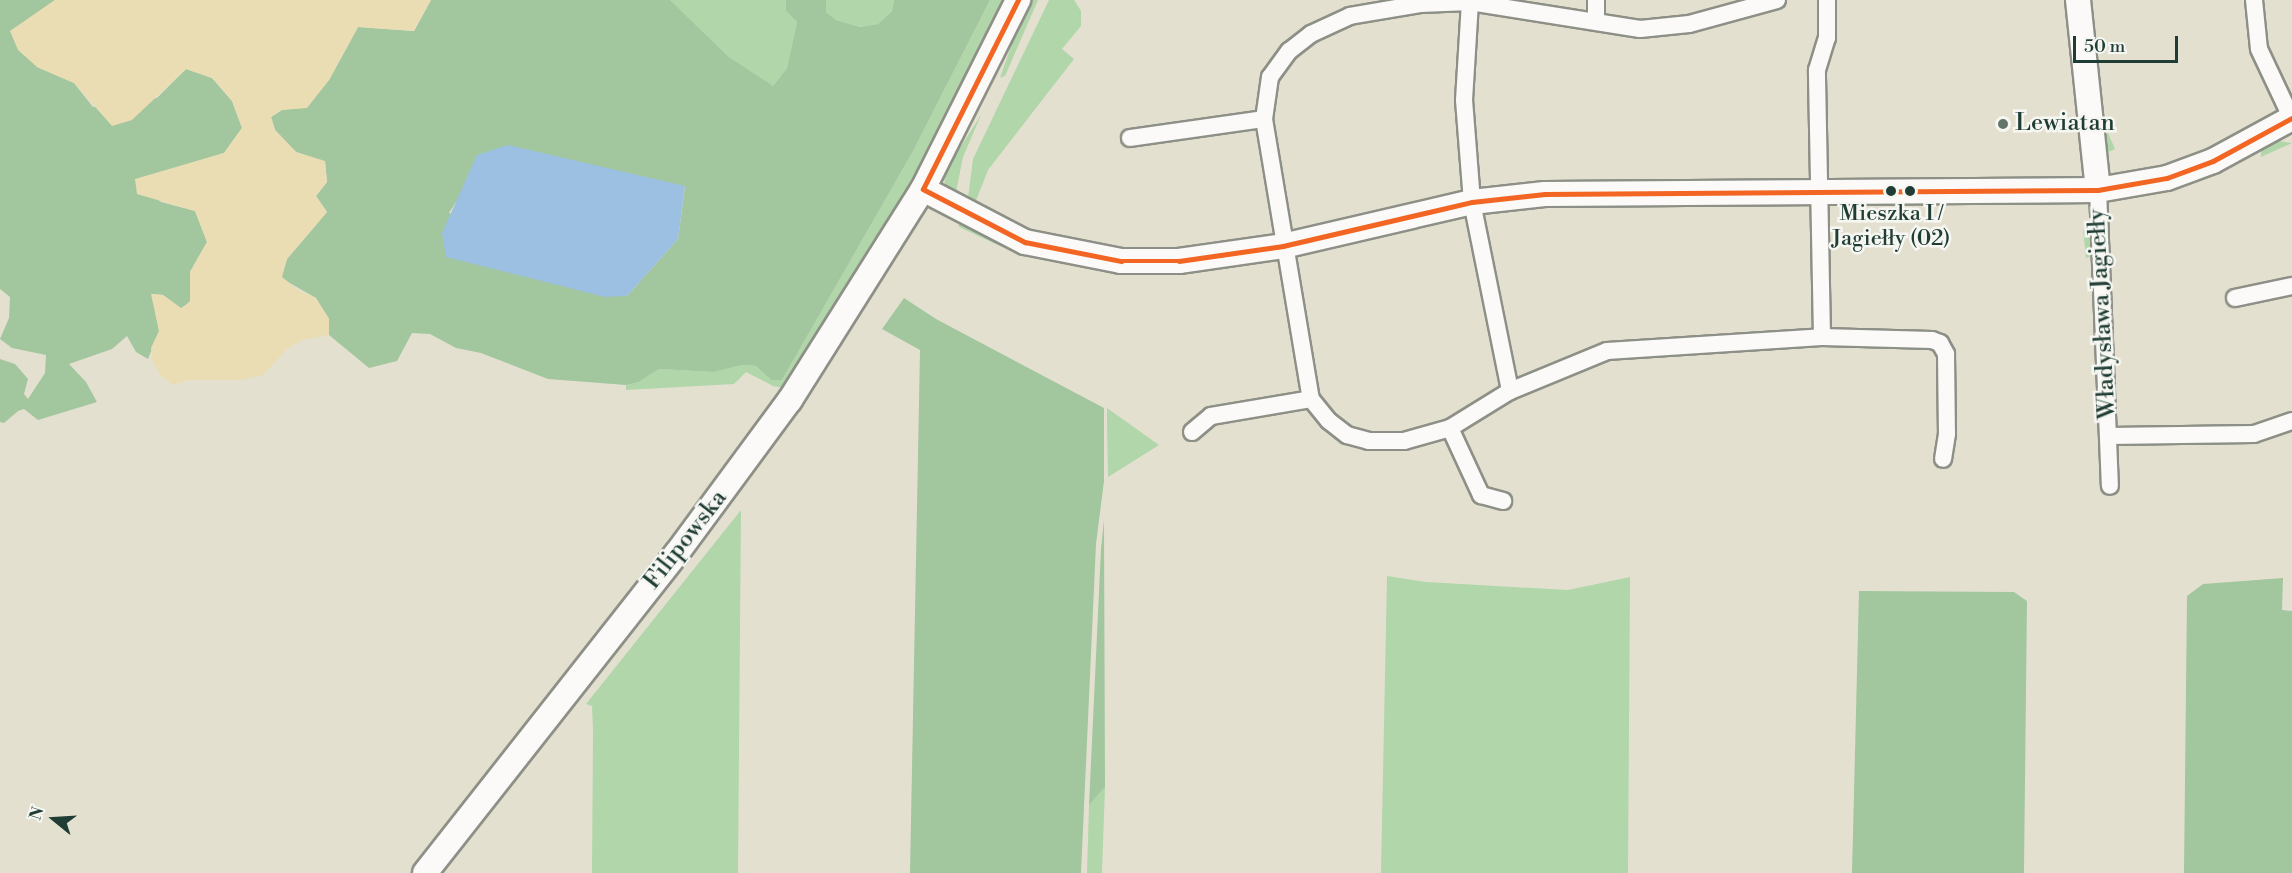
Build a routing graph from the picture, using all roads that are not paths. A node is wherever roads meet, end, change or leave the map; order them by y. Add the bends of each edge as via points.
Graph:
1 (1018, 0) edge
2 (1596, 0) edge
3 (1777, 0) edge
4 (1827, 0) edge
5 (2078, 0) edge
6 (2254, 0) edge
7 (1470, 3) junction
8 (1743, 4) edge
9 (1596, 20) junction
10 (2292, 118) edge
11 (1264, 119) junction
12 (1130, 138) dead end
13 (923, 189) junction
14 (2098, 190) junction
15 (1819, 192) junction
16 (1472, 202) junction
17 (1283, 246) junction
18 (2292, 286) edge
19 (2235, 298) dead end
20 (1822, 337) junction
21 (1510, 391) junction
22 (1311, 399) junction
23 (2292, 421) edge
24 (1450, 428) junction
25 (1192, 432) dead end
26 (2109, 436) junction
27 (1943, 459) dead end
28 (2110, 486) dead end
29 (1503, 501) dead end
30 (425, 873) edge

1 - 13 street, Filipowska
2 - 9 street
3 - 8 street
4 - 15 street via 1827,38 1817,70
5 - 14 street, Władysława Jagiełły
6 - 10 street via 2259,49
7 - 9 street
7 - 11 street via 1420,4 1350,16 1311,34 1280,60 1270,77
7 - 16 street via 1464,100
8 - 9 street via 1689,24 1640,29
10 - 14 street via 2213,162 2167,178
11 - 12 street
11 - 17 street
13 - 17 street via 1025,242 1087,256 1159,262
13 - 30 street, Filipowska via 856,299 754,451
14 - 15 street
14 - 26 street, Władysława Jagiełły
15 - 16 street via 1545,194
15 - 20 street
16 - 17 street
16 - 21 street
17 - 22 street
18 - 19 street
20 - 21 street via 1607,351
20 - 27 street via 1940,343 1946,354 1947,434
21 - 24 street
22 - 24 street via 1337,429 1369,441 1404,441
22 - 25 street via 1210,416
23 - 26 street via 2254,434
24 - 29 street via 1481,495
26 - 28 street, Władysława Jagiełły

